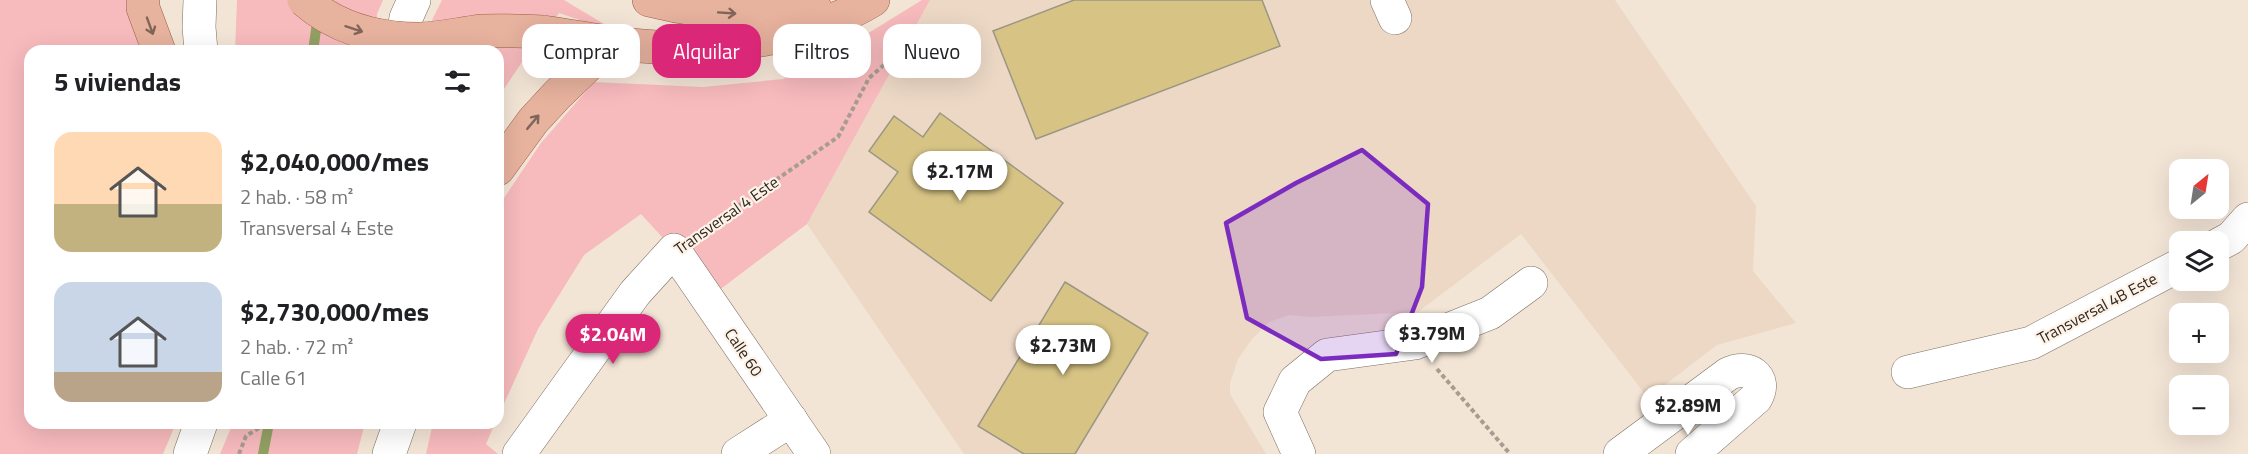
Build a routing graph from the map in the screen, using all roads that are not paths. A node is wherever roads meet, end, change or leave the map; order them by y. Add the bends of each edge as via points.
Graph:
1 (143, 0) edge
2 (200, 0) edge
3 (304, 0) edge
4 (414, 0) edge
5 (649, 0) edge
6 (855, 0) edge
7 (883, 9) edge
8 (522, 32) edge
9 (157, 45) edge
10 (200, 45) edge
11 (401, 45) edge
12 (640, 45) edge
13 (575, 78) edge
14 (504, 161) edge
15 (2248, 219) edge
16 (2229, 239) edge
17 (674, 250) joint
18 (2169, 271) edge
19 (1531, 283) dead end
20 (1908, 372) dead end
21 (791, 420) junction
22 (199, 429) edge
23 (398, 429) edge
24 (190, 454) edge
25 (389, 454) edge
26 (519, 454) edge
27 (738, 454) edge
28 (814, 454) edge
29 (1299, 454) edge
30 (1620, 454) edge
31 (1692, 454) edge

1 -> 9 main road
2 - 10 street
3 -> 8 main road, bridge via 326,17 383,37 420,39 485,31
4 - 11 street
5 -> 6 main road via 704,11 755,15 835,7
7 - 12 main road via 856,10 821,25 763,40 711,46
14 -> 13 main road via 533,121
15 - 16 street
17 - 21 street, Calle 60
17 - 26 street, Transversal 4 Este via 635,293
18 - 20 street, Transversal 4B Este via 2031,343
19 - 29 street via 1490,314 1415,343 1328,355 1295,381 1281,412
21 - 27 street
21 - 28 street, Calle 60
22 - 24 street
23 - 25 street
30 - 31 street via 1728,374 1746,369 1755,375 1760,386 1756,398

